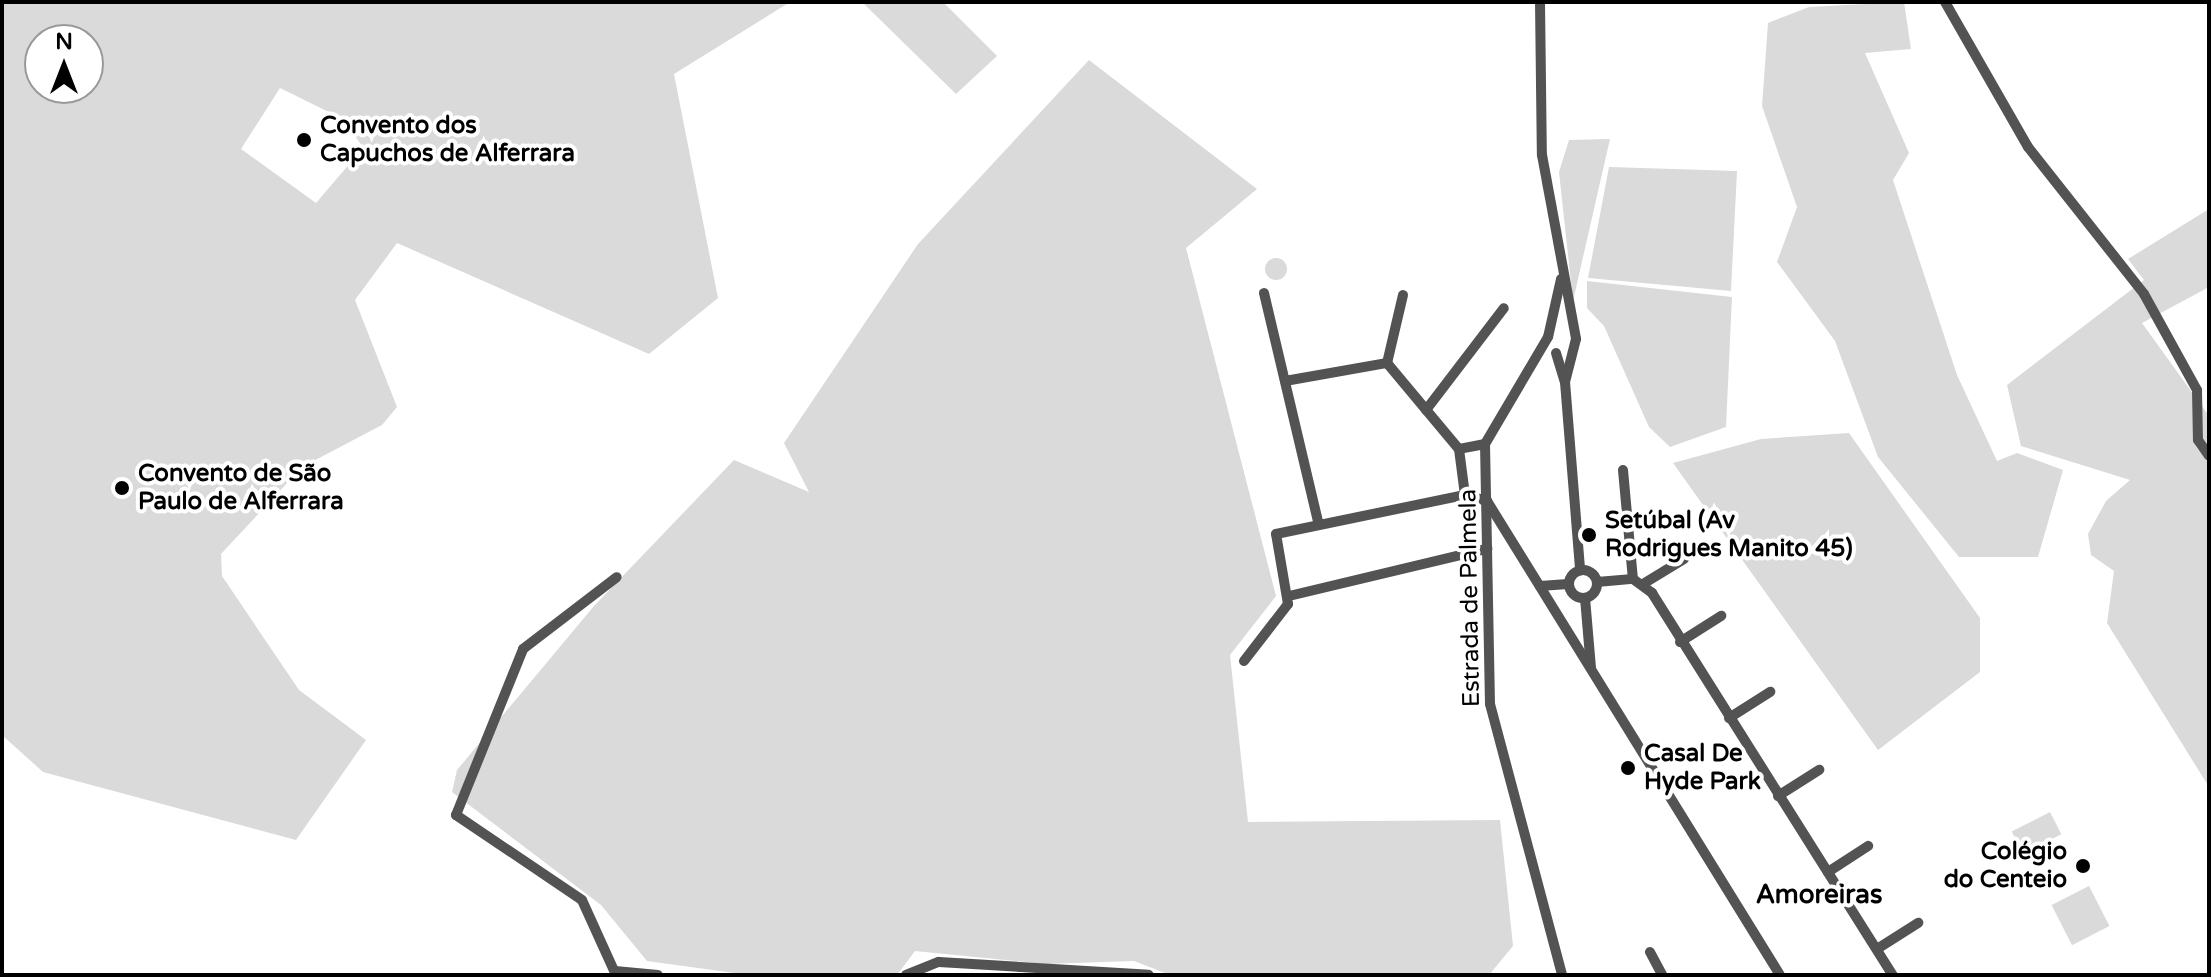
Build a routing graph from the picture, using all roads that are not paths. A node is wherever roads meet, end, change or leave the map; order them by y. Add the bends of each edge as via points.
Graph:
1 (1540, 2) edge
2 (1945, 2) edge
3 (1561, 279) junction
4 (1264, 293) dead end
5 (1403, 295) dead end
6 (1504, 308) dead end
7 (1573, 331) junction
8 (1548, 334) junction
9 (1574, 348) junction
10 (1555, 353) junction
11 (1387, 363) junction
12 (1530, 367) junction
13 (1285, 381) junction
14 (1565, 382) junction
15 (1426, 410) junction
16 (1485, 444) junction
17 (1459, 449) junction
18 (2209, 456) edge
19 (1623, 470) dead end
20 (1465, 495) junction
21 (1487, 501) junction
22 (1319, 525) junction
23 (1487, 549) junction
24 (1684, 559) dead end
25 (1580, 570) junction
26 (617, 577) dead end
27 (1597, 582) junction
28 (1638, 582) junction
29 (1568, 584) junction
30 (1540, 586) junction
31 (1289, 596) junction
32 (1585, 598) junction
33 (1721, 616) dead end
34 (1680, 642) junction
35 (1244, 661) dead end
36 (1591, 668) junction
37 (1770, 692) dead end
38 (1729, 718) junction
39 (1819, 770) dead end
40 (1778, 796) junction
41 (1868, 846) dead end
42 (1828, 872) junction
43 (1918, 923) dead end
44 (1877, 949) junction
45 (1650, 952) dead end
46 (616, 973) edge
47 (658, 975) edge
48 (906, 975) edge
49 (1149, 975) edge
50 (1562, 975) edge
51 (1662, 975) edge
52 (1780, 975) edge
53 (1893, 975) edge

1 - 3 street via 1540,135
2 - 18 street via 2035,158 2140,287 2197,390 2198,440
3 - 7 street
3 - 8 street
4 - 13 street
5 - 11 street
6 - 15 street
7 - 8 street via 1561,326
7 - 9 street
8 - 10 street
8 - 12 street
9 - 10 street
9 - 14 street
10 - 12 street
10 - 14 street
11 - 13 street
11 - 15 street
12 - 16 street
13 - 22 street
14 - 25 street
15 - 17 street
16 - 17 street
16 - 21 street, Estrada de Palmela
17 - 20 street
19 - 28 street
20 - 21 street
20 - 22 street
21 - 23 street, Estrada de Palmela
21 - 30 street
22 - 31 street via 1276,534 1273,547
23 - 31 street
23 - 50 street, Estrada de Palmela via 1494,732
24 - 28 street
25 - 27 street
25 - 29 street
26 - 46 street via 523,649 456,815 582,900
27 - 28 street
27 - 32 street
28 - 34 street
29 - 30 street
29 - 32 street
30 - 36 street
31 - 35 street
32 - 36 street
33 - 34 street
34 - 38 street
36 - 52 street
37 - 38 street
38 - 40 street
39 - 40 street
40 - 42 street
41 - 42 street
42 - 44 street
43 - 44 street
44 - 53 street
45 - 51 street
46 - 47 street
48 - 49 street via 939,962

